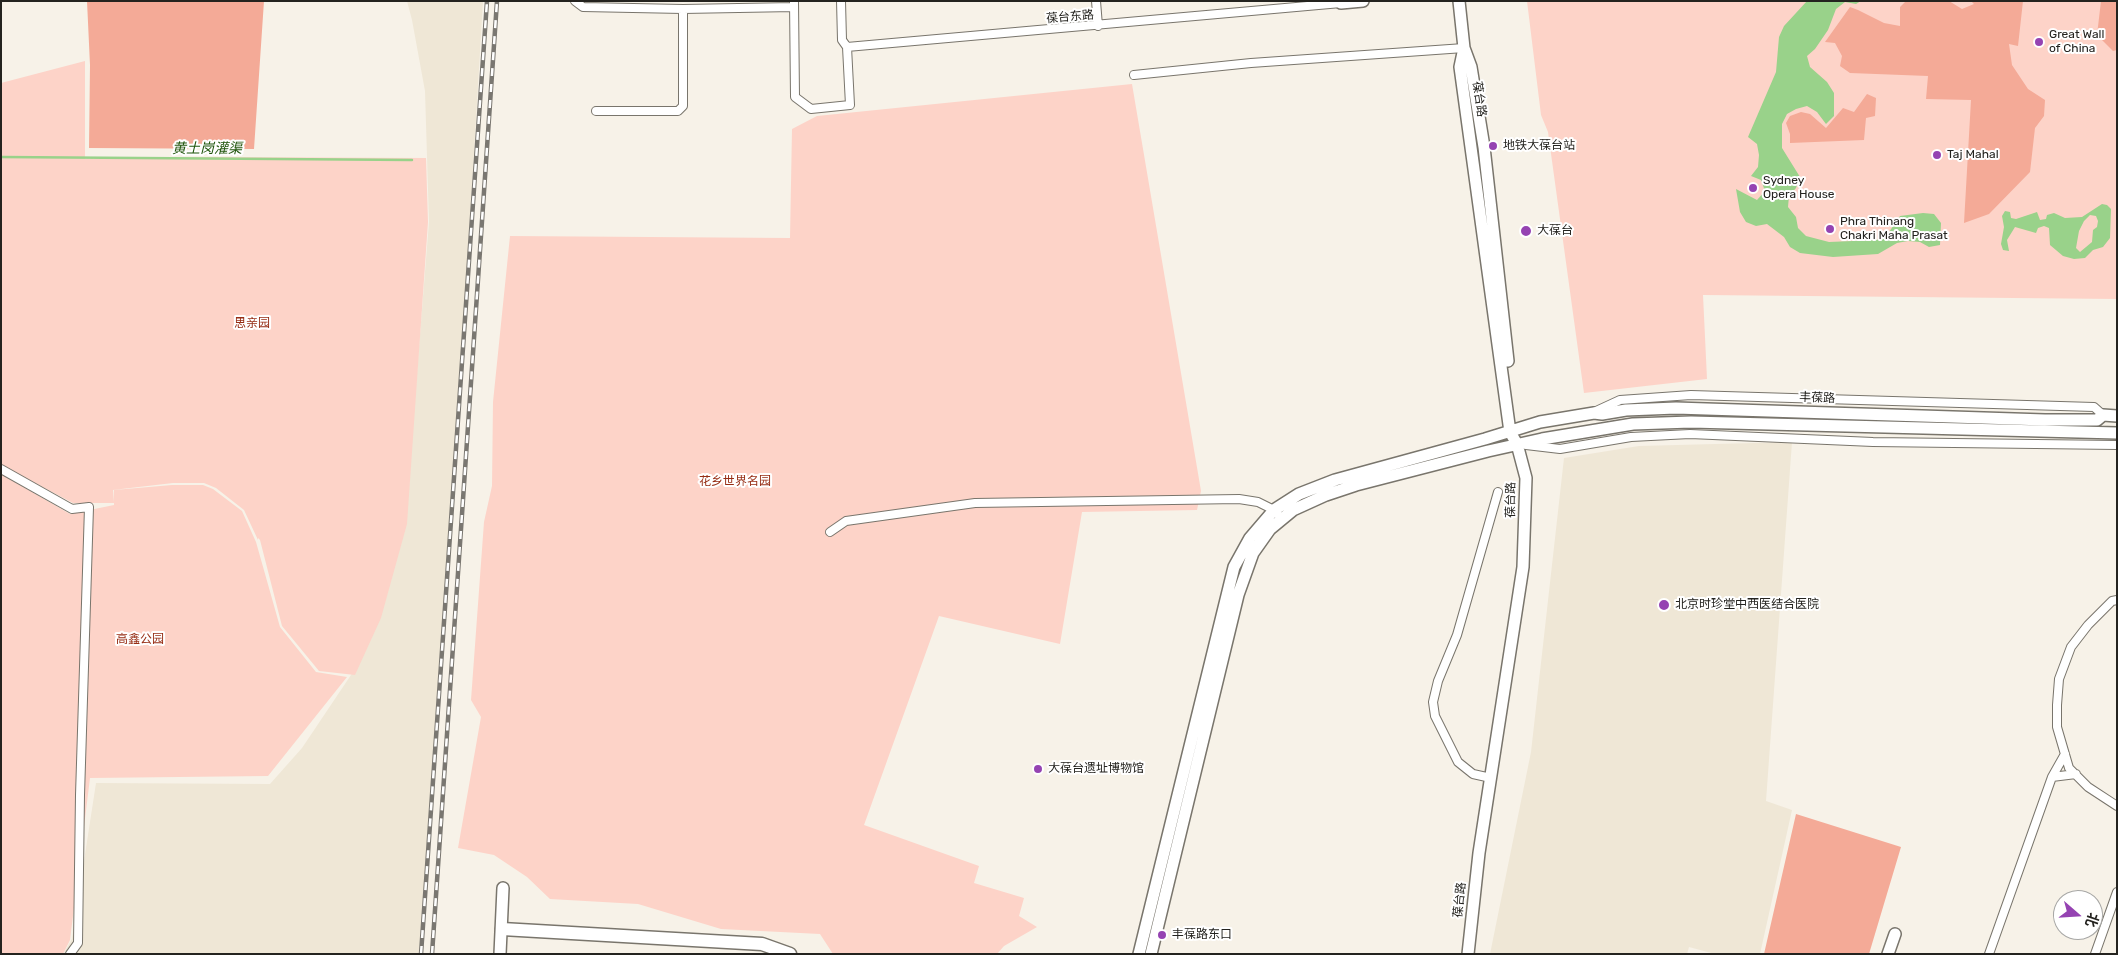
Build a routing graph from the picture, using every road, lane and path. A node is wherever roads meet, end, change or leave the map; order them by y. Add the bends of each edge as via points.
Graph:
1 (575, 1) edge
2 (840, 1) edge
3 (1096, 1) edge
4 (1363, 1) edge
5 (1459, 1) edge
6 (1341, 3) joint
7 (794, 4) edge
8 (683, 9) junction
9 (1098, 26) junction
10 (847, 47) junction
11 (1464, 48) junction
12 (1134, 75) dead end
13 (596, 111) dead end
14 (2117, 416) edge
15 (1514, 431) junction
16 (2117, 433) edge
17 (1517, 444) junction
18 (2117, 446) edge
19 (1, 469) edge
20 (1498, 492) dead end
21 (1278, 514) junction
22 (830, 532) dead end
23 (2117, 600) edge
24 (2065, 754) junction
25 (2076, 774) junction
26 (2052, 777) junction
27 (1491, 778) junction
28 (2117, 806) edge
29 (503, 888) dead end
30 (2117, 892) edge
31 (502, 929) junction
32 (1895, 934) dead end
33 (762, 944) junction
34 (70, 954) edge
35 (500, 954) edge
36 (780, 954) edge
37 (790, 954) edge
38 (1139, 954) edge
39 (1151, 954) edge
40 (1468, 954) edge
41 (1888, 954) edge
42 (1989, 954) edge
43 (2095, 954) edge

1 - 8 street via 583,7
2 - 10 street via 842,40
3 - 9 street
4 - 6 main road
5 - 11 main road, 葆台路
6 - 9 street, 葆台东路
7 - 8 street
7 - 10 street via 795,97 811,109 850,105
8 - 13 street via 683,106 678,111
9 - 10 street, 葆台东路
11 - 12 street
11 - 15 main road, 葆台路 via 1460,66
14 - 15 main road, 丰葆路 via 2103,415 2097,420 2045,420 1676,408 1594,413 1540,422
15 - 17 main road, 葆台路
15 - 21 main road, 丰葆路 via 1335,480 1299,494
16 - 17 main road via 1666,422 1614,426
17 - 18 street via 1560,449 1631,437 1690,434 1874,442
17 - 21 main road via 1356,484
17 - 27 main road, 葆台路 via 1526,478 1523,567
19 - 34 street via 72,509 89,507 78,942
20 - 27 street via 1457,635 1432,702 1435,716 1458,762 1473,774
21 - 22 street via 1258,502 1239,499 975,503 846,521
21 - 38 main road via 1250,538 1234,567
21 - 39 main road via 1253,553 1238,595
23 - 24 street via 2088,625 2071,647 2059,679 2057,727
24 - 25 street via 2069,768
24 - 26 street
25 - 26 street
25 - 28 street via 2088,787
26 - 42 street
27 - 40 main road, 葆台路
29 - 31 main road
30 - 43 street
31 - 33 main road
31 - 35 main road
32 - 41 main road
33 - 36 main road
33 - 37 main road

